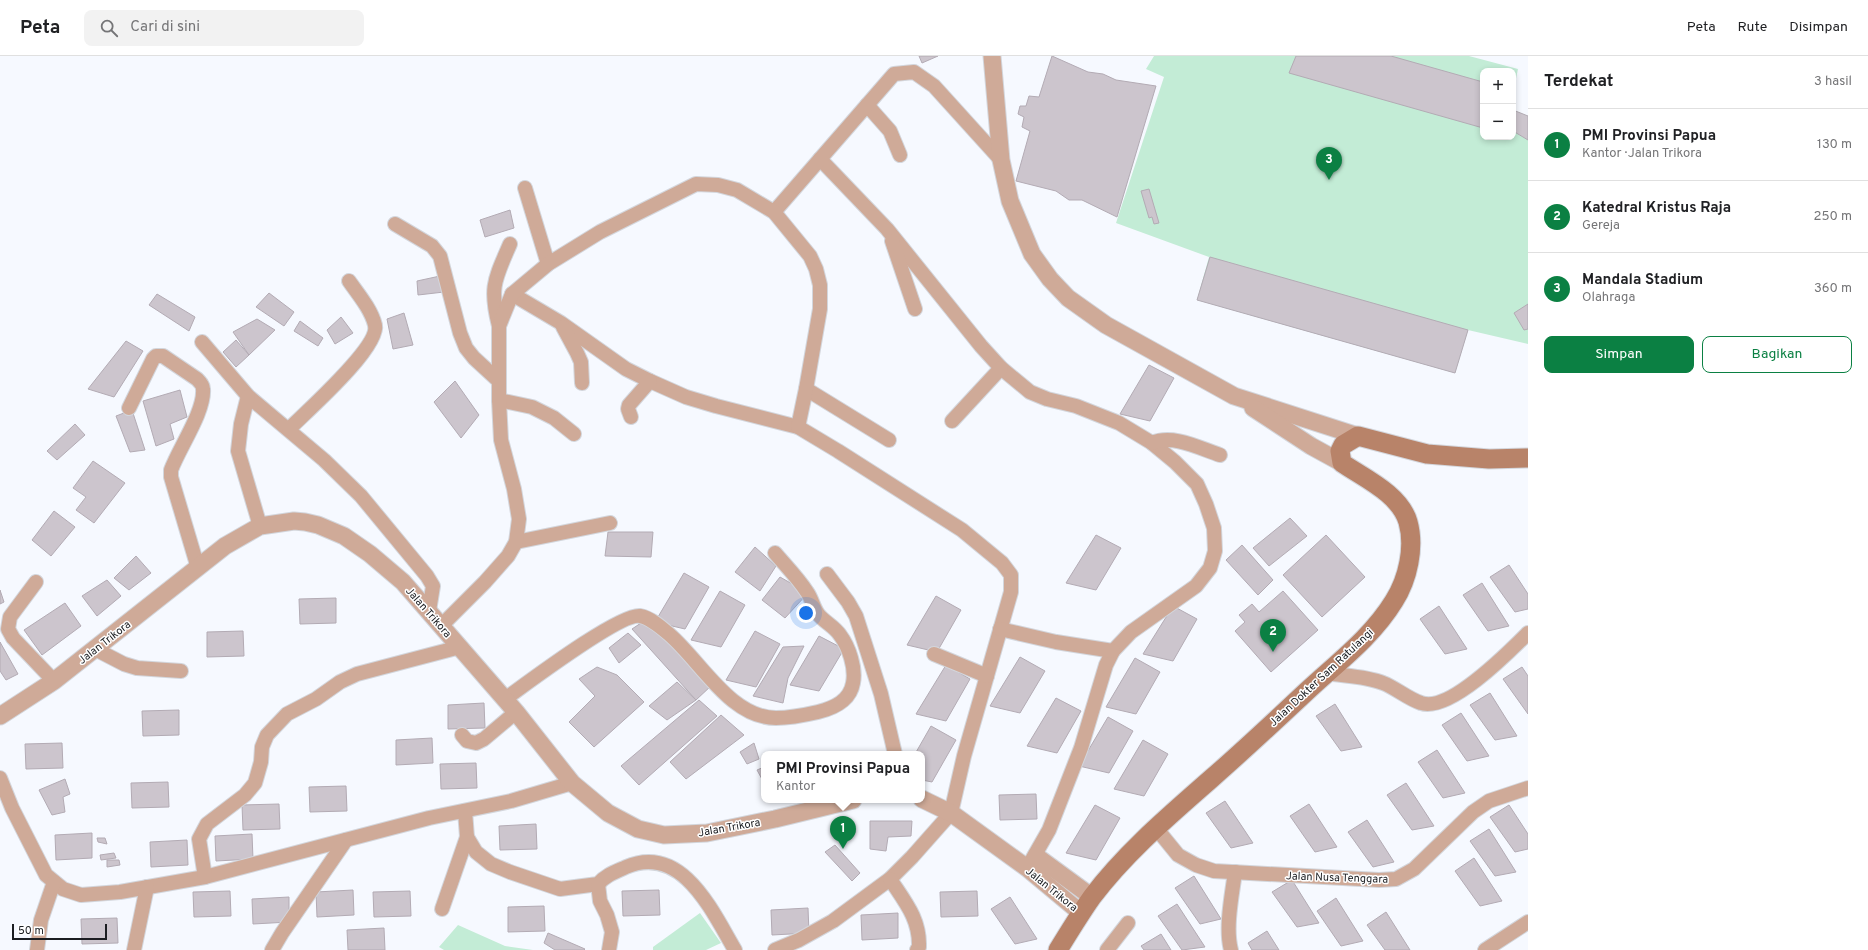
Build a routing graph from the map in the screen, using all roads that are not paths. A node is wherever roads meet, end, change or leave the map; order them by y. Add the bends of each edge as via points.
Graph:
1 (992, 56) edge
2 (867, 105) junction
3 (900, 155) dead end
4 (820, 159) junction
5 (1001, 160) junction
6 (525, 188) dead end
7 (774, 212) junction
8 (395, 224) dead end
9 (887, 229) junction
10 (510, 244) dead end
11 (548, 264) junction
12 (349, 281) dead end
13 (512, 294) junction
14 (915, 309) dead end
15 (561, 323) junction
16 (499, 326) junction
17 (202, 342) dead end
18 (1001, 368) junction
19 (499, 381) junction
20 (650, 381) junction
21 (582, 383) dead end
22 (806, 389) junction
23 (248, 396) junction
24 (1234, 396) junction
25 (499, 400) junction
26 (129, 408) dead end
27 (631, 417) dead end
28 (952, 421) dead end
29 (798, 427) junction
30 (288, 429) junction
31 (574, 434) dead end
32 (1358, 436) junction
33 (889, 440) dead end
34 (1152, 443) junction
35 (1220, 455) dead end
36 (1528, 458) edge
37 (1342, 463) junction
38 (610, 523) dead end
39 (260, 526) junction
40 (516, 542) junction
41 (775, 553) dead end
42 (198, 568) junction
43 (827, 574) dead end
44 (36, 582) dead end
45 (429, 612) junction
46 (441, 626) junction
47 (1000, 629) junction
48 (1528, 633) edge
49 (460, 647) junction
50 (95, 649) junction
51 (1113, 651) junction
52 (934, 654) dead end
53 (182, 670) dead end
54 (1326, 672) junction
55 (986, 676) junction
56 (54, 681) junction
57 (510, 705) junction
58 (0, 716) edge
59 (462, 735) dead end
60 (894, 751) edge
61 (0, 778) edge
62 (572, 783) junction
63 (1528, 788) edge
64 (925, 800) edge
65 (841, 803) edge
66 (465, 811) junction
67 (951, 813) junction
68 (1156, 828) junction
69 (467, 837) junction
70 (346, 840) junction
71 (1032, 862) junction
72 (1235, 872) junction
73 (205, 877) junction
74 (890, 879) junction
75 (54, 882) junction
76 (598, 884) junction
77 (147, 887) junction
78 (1092, 897) junction
79 (442, 908) dead end
80 (1081, 913) junction
81 (1528, 922) edge
82 (1128, 923) dead end
83 (37, 950) edge
84 (134, 950) edge
85 (272, 950) edge
86 (609, 950) edge
87 (735, 950) edge
88 (775, 950) edge
89 (916, 950) edge
90 (1058, 950) edge
91 (1107, 950) edge
92 (1231, 950) edge
93 (1485, 950) edge

1 - 5 street
2 - 3 street via 890,131
2 - 4 street
2 - 5 street via 894,74 914,72 934,86
4 - 7 street
4 - 9 street
5 - 24 street via 1010,200 1032,254 1068,298 1106,325
6 - 11 street
7 - 11 street via 737,190 718,185 696,184 600,232
7 - 22 street via 810,256 820,285 820,309
8 - 19 street via 432,246 440,256 466,348
9 - 14 street
9 - 18 street
10 - 16 street via 494,284 494,306
11 - 13 street
12 - 30 street via 375,326 374,334 359,359
13 - 15 street
13 - 16 street
15 - 20 street via 626,369
15 - 21 street via 579,357
16 - 19 street
17 - 23 street
18 - 28 street
18 - 34 street via 1030,392 1076,406 1112,421
19 - 25 street
20 - 27 street via 629,405
20 - 29 street via 708,404
22 - 29 street
22 - 33 street
23 - 30 street
23 - 39 street via 238,451
24 - 32 street
24 - 37 street, Jalan Dokter Sam Ratulangi
25 - 31 street via 532,407 554,418
25 - 40 street via 501,440 514,488 519,520
26 - 42 street via 156,356 163,356 202,384 198,415 171,470
29 - 47 street via 962,530 1002,563 1011,575 1011,592
30 - 45 street via 361,496 427,576 433,586
32 - 36 main road via 1427,454 1489,459
32 - 37 main road via 1341,448
34 - 35 street via 1161,439 1176,441
34 - 51 street via 1196,484 1214,528 1215,551 1210,568 1196,586 1130,632
37 - 54 main road, Jalan Dokter Sam Ratulangi via 1384,491 1401,510 1407,520 1409,532 1408,564 1402,587 1384,617 1360,644
38 - 40 street
39 - 42 street, Jalan Trikora via 225,546
39 - 45 street, Jalan Trikora via 305,522 318,524 344,536 403,582
40 - 46 street via 508,556 485,582
41 - 57 street via 808,593 818,614 840,634 847,647 852,662 853,684 840,704 800,716 775,718 756,714 724,694 681,645 660,627 640,616 623,619 574,650
42 - 50 street, Jalan Trikora
43 - 60 street via 856,616 881,694
44 - 56 street via 10,617 8,629 13,638
45 - 46 street, Jalan Trikora
46 - 49 street, Jalan Trikora
47 - 51 street via 1056,642
47 - 55 street
48 - 54 street via 1492,668 1457,694 1435,704 1422,704 1383,683
49 - 57 street, Jalan Trikora
49 - 73 street via 357,674 287,714 267,735 255,783 245,795 207,824 199,838
50 - 53 street via 137,668
50 - 56 street, Jalan Trikora
51 - 71 street via 1106,665 1081,748 1049,830
52 - 55 street
54 - 68 main road, Jalan Dokter Sam Ratulangi via 1250,745
55 - 67 street
56 - 58 street, Jalan Trikora
57 - 59 street via 484,739 476,743 467,741
57 - 62 street, Jalan Trikora
61 - 75 street via 28,842 46,876
62 - 65 street, Jalan Trikora via 608,813 638,828 664,835 707,833
62 - 66 street
63 - 72 street, Jalan Nusa Tenggara via 1489,801 1473,812 1414,869 1396,879
64 - 67 street, Jalan Trikora
66 - 69 street
66 - 70 street
67 - 71 street, Jalan Trikora
67 - 74 street
68 - 72 street, Jalan Nusa Tenggara via 1178,855 1214,871
68 - 78 main road, Jalan Dokter Sam Ratulangi
69 - 76 street via 476,852 491,864 536,882 560,889
69 - 79 street
70 - 73 street
70 - 85 street
71 - 78 street, Jalan Trikora
71 - 80 street, Jalan Trikora
72 - 92 street via 1231,903
73 - 77 street
74 - 88 street via 833,921
74 - 89 street via 908,906 918,928 919,947
75 - 77 street via 63,889 81,895
75 - 83 street via 40,920
76 - 86 street via 600,901 612,932
76 - 87 street via 604,876 642,861 662,864 676,871 696,887
77 - 84 street
78 - 80 main road, Jalan Dokter Sam Ratulangi
80 - 90 main road, Jalan Dokter Sam Ratulangi
81 - 93 street
82 - 91 street

